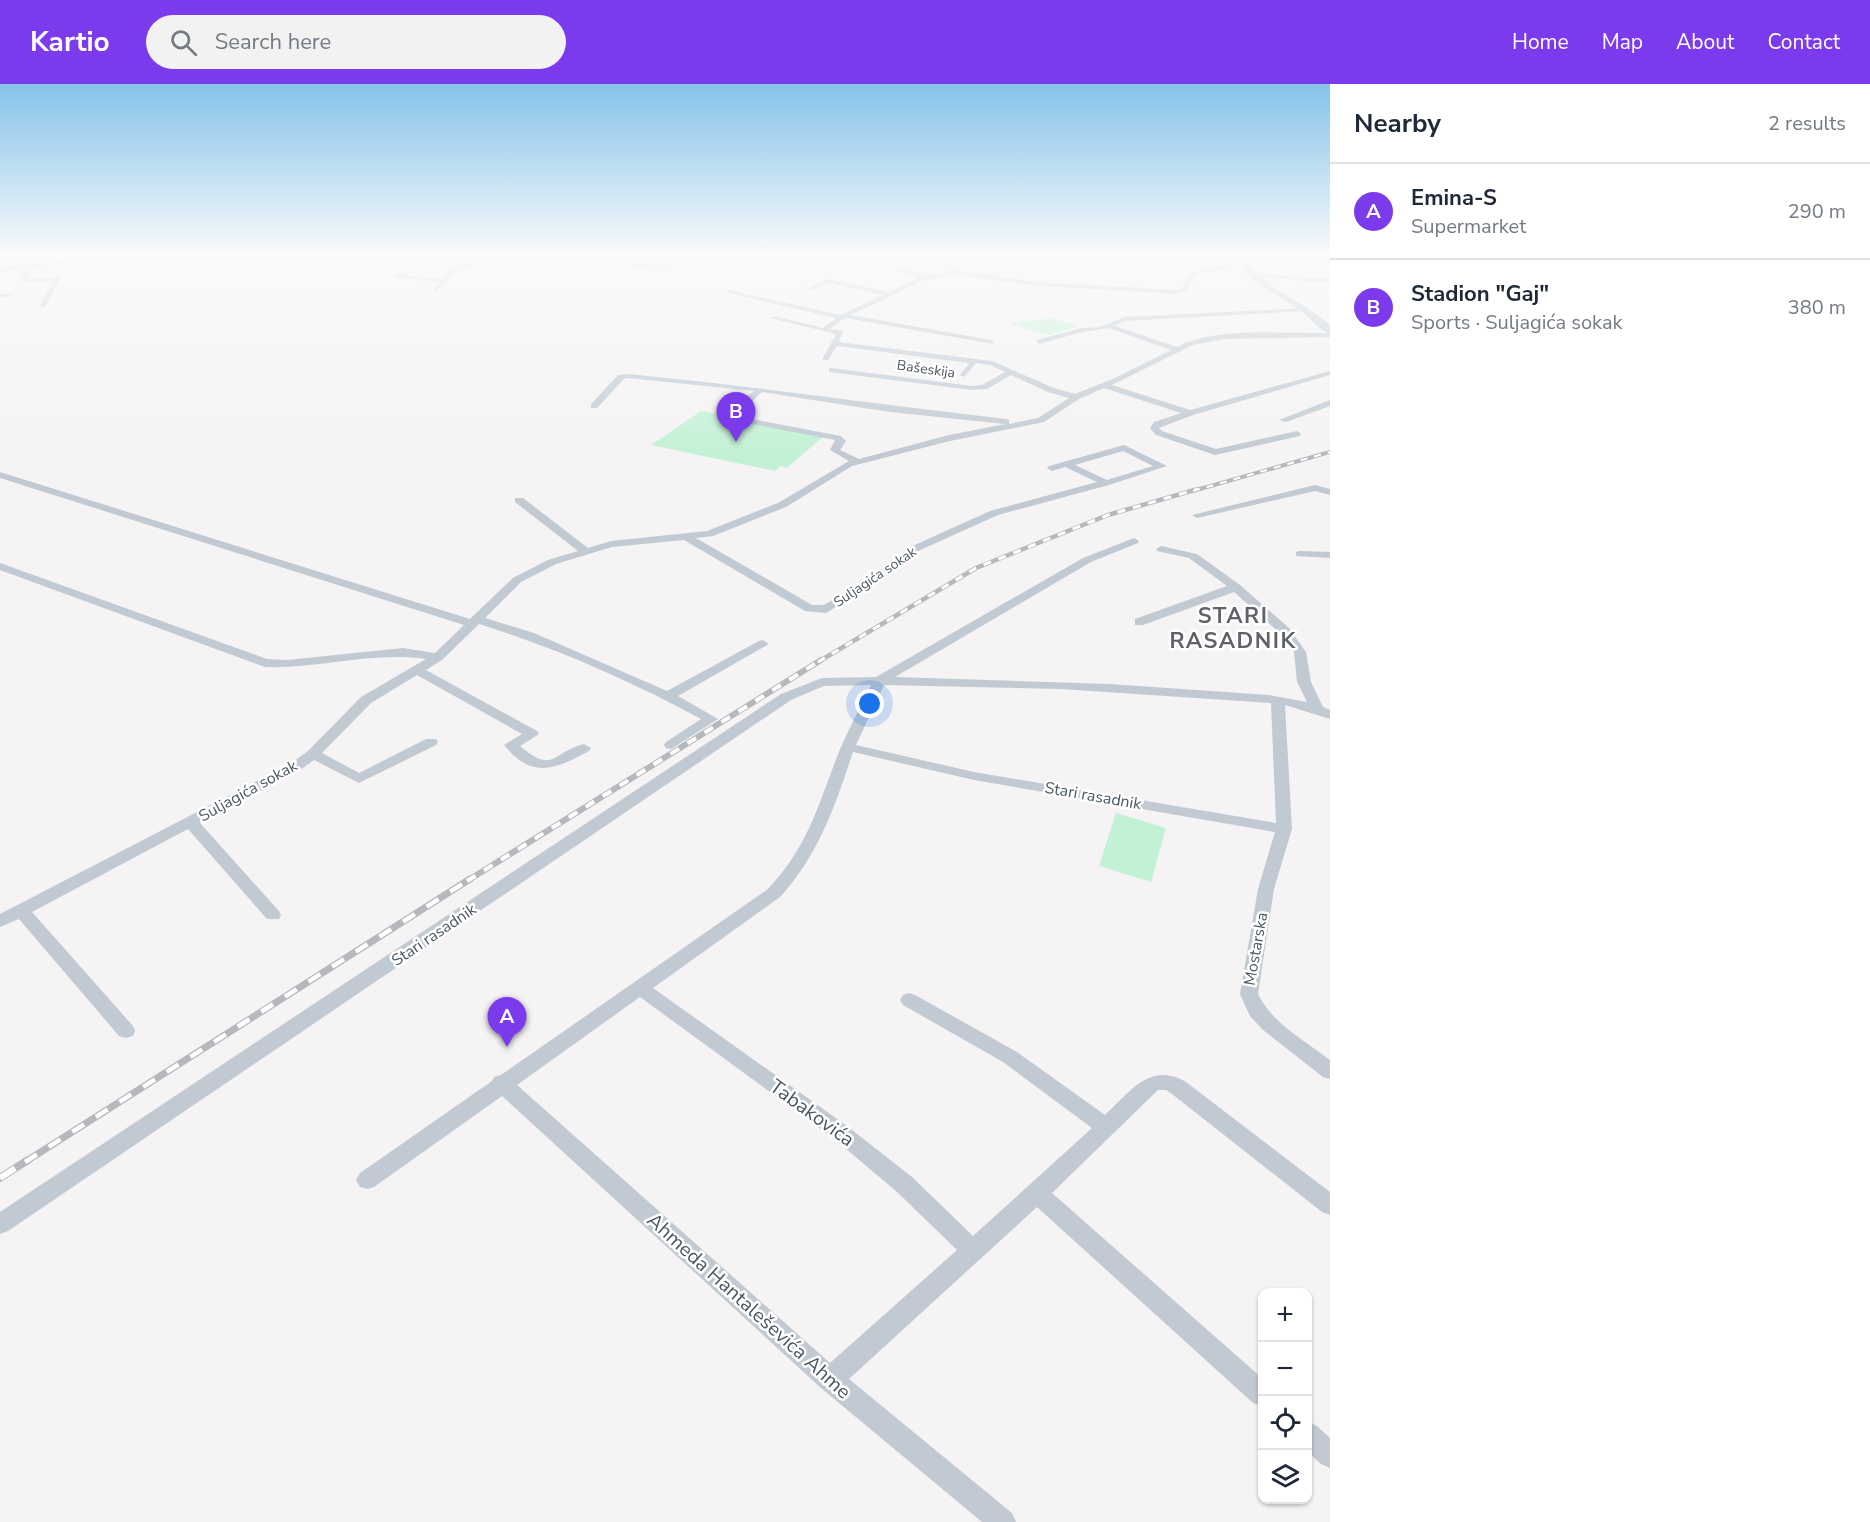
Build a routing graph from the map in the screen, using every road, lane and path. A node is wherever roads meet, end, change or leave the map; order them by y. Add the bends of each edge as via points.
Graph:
1 (787, 321) edge
2 (837, 321) edge
3 (867, 321) edge
4 (1120, 321) edge
5 (1317, 321) edge
6 (1109, 326) junction
7 (824, 330) junction
8 (1330, 333) edge
9 (991, 342) dead end
10 (1039, 342) dead end
11 (835, 344) junction
12 (1176, 349) junction
13 (825, 358) dead end
14 (974, 361) junction
15 (832, 370) dead end
16 (1012, 371) junction
17 (1330, 373) edge
18 (964, 375) dead end
19 (1104, 386) junction
20 (760, 390) junction
21 (1076, 397) junction
22 (1330, 403) edge
23 (594, 406) dead end
24 (1190, 413) junction
25 (1283, 420) dead end
26 (1020, 426) junction
27 (1297, 434) dead end
28 (856, 461) junction
29 (1066, 464) junction
30 (1052, 468) dead end
31 (0, 475) edge
32 (1106, 483) junction
33 (1330, 492) edge
34 (519, 500) dead end
35 (1197, 515) dead end
36 (688, 538) junction
37 (1134, 541) dead end
38 (1161, 549) dead end
39 (584, 550) junction
40 (1300, 554) dead end
41 (1330, 555) edge
42 (0, 566) edge
43 (1236, 587) junction
44 (474, 622) junction
45 (1138, 622) dead end
46 (763, 644) dead end
47 (438, 657) junction
48 (417, 670) junction
49 (879, 681) junction
50 (666, 695) junction
51 (1278, 701) junction
52 (1324, 712) edge
53 (431, 742) dead end
54 (671, 745) dead end
55 (848, 747) junction
56 (584, 748) dead end
57 (313, 754) junction
58 (191, 823) junction
59 (1284, 830) junction
60 (21, 910) junction
61 (273, 915) dead end
62 (0, 921) edge
63 (640, 988) junction
64 (909, 1000) dead end
65 (126, 1031) dead end
66 (1330, 1071) edge
67 (501, 1083) junction
68 (1106, 1127) junction
69 (367, 1180) dead end
70 (1037, 1193) junction
71 (1330, 1205) edge
72 (0, 1224) edge
73 (973, 1251) junction
74 (830, 1379) junction
75 (1258, 1390) edge
76 (1312, 1439) edge
77 (1330, 1455) edge
78 (1003, 1522) edge

1 - 7 street
2 - 7 street
3 - 9 street
4 - 6 street
5 - 8 main road
6 - 10 street
6 - 12 street
7 - 11 street via 840,333
8 - 12 street, Suljagića sokak via 1214,338
11 - 13 street
11 - 14 street, Bašeskija
12 - 19 street, Suljagića sokak
14 - 16 street, Bašeskija
14 - 18 street
15 - 16 street, Bašeskija via 972,388 984,387
16 - 21 street, Bašeskija via 1040,386
17 - 24 street
19 - 21 street, Suljagića sokak
19 - 24 street
20 - 23 street via 682,386 624,376
20 - 26 street
20 - 28 street via 729,417 838,438 841,441 835,450
21 - 26 street, Suljagića sokak via 1041,420
22 - 25 street
24 - 27 street via 1157,424 1155,430 1215,452
26 - 28 street, Suljagića sokak via 949,438
28 - 36 street, Suljagića sokak via 782,505 709,534
29 - 30 street, Suljagića sokak
29 - 32 street
29 - 32 street, Suljagića sokak via 1124,448 1162,466
31 - 44 street
32 - 36 street, Suljagića sokak via 994,513 912,550 890,569 821,610 809,608
33 - 35 street via 1315,488
34 - 39 street
36 - 39 street, Suljagića sokak
37 - 49 street, Stari rasadnik via 1087,560
38 - 43 street, Stari rasadnik via 1193,556
39 - 44 street, Suljagića sokak via 517,580
40 - 41 street
42 - 47 street via 265,663 403,652
43 - 45 street
43 - 52 street, Stari rasadnik via 1292,638 1300,652 1304,682
44 - 47 street, Suljagića sokak
44 - 50 street via 530,636
46 - 50 street
47 - 48 street, Suljagića sokak
48 - 56 street via 532,734 511,745 541,767
48 - 57 street, Suljagića sokak via 366,700
49 - 51 street, Stari rasadnik via 1111,687
49 - 55 street
49 - 72 street, Stari rasadnik via 822,682 786,697
50 - 54 street via 711,719
51 - 52 street, Stari rasadnik
51 - 59 street
53 - 57 street via 358,779
55 - 59 street, Stari rasadnik via 974,776
55 - 63 street via 813,843 788,879 754,908
57 - 58 street, Suljagića sokak via 272,781
58 - 60 street, Suljagića sokak
58 - 61 street, Suljagića sokak
59 - 66 street, Mostarska via 1266,889 1249,994 1270,1025
60 - 62 street, Suljagića sokak
60 - 65 street
63 - 67 street
63 - 73 street, Tabakovića via 840,1132 904,1184
64 - 68 street via 1010,1057
67 - 69 street
67 - 74 street, Ahmeda Hantaleševića Ahme
68 - 70 street
68 - 71 street via 1152,1084 1172,1083
70 - 73 street
70 - 75 street
73 - 74 street
74 - 78 street, Ahmeda Hantaleševića Ahme
76 - 77 street

